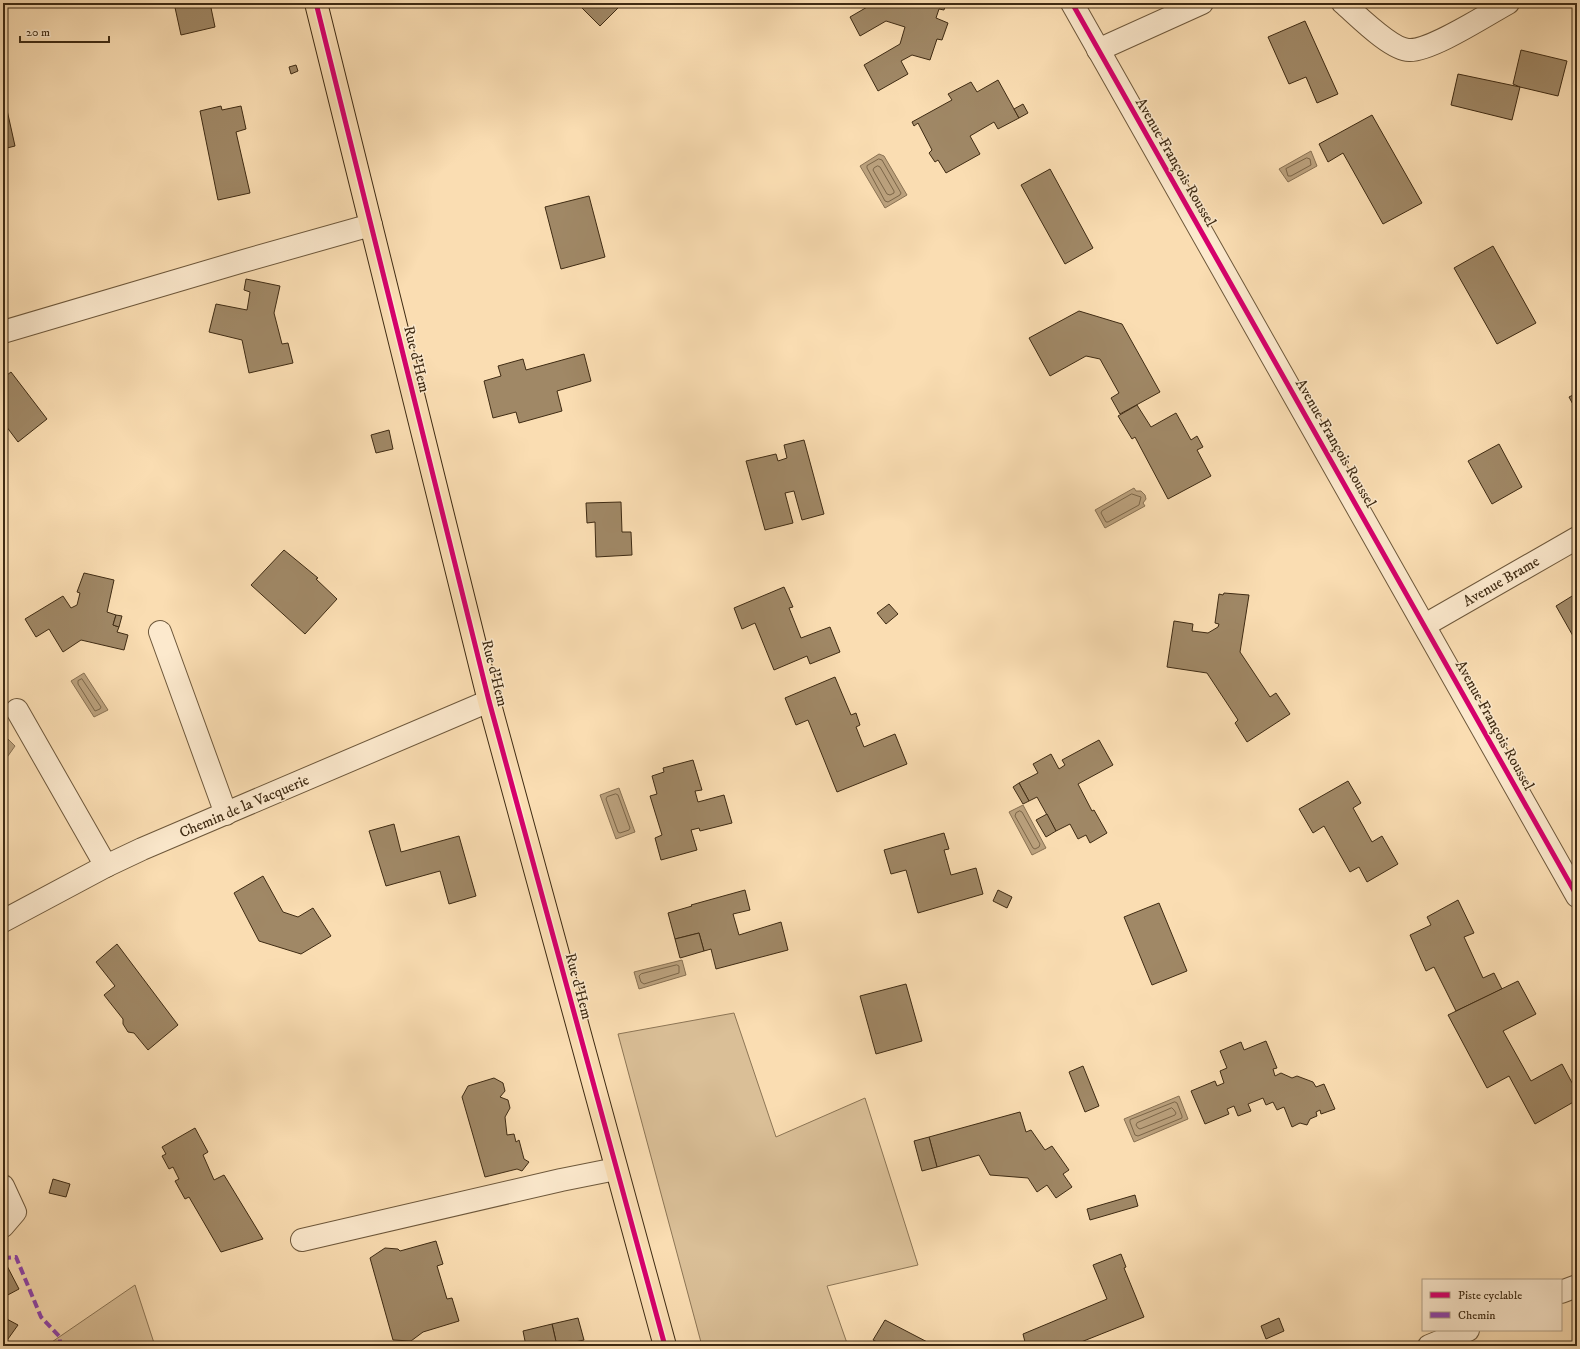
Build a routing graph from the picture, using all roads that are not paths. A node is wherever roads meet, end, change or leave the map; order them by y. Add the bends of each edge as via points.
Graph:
1 (316, 3) edge
2 (1072, 3) edge
3 (1202, 3) edge
4 (1343, 3) edge
5 (1508, 3) edge
6 (1098, 50) junction
7 (371, 225) junction
8 (3, 332) edge
9 (1577, 538) edge
10 (1425, 625) junction
11 (160, 632) dead end
12 (489, 701) junction
13 (17, 710) dead end
14 (226, 814) junction
15 (106, 866) junction
16 (1577, 896) edge
17 (3, 922) edge
18 (616, 1169) junction
19 (3, 1186) edge
20 (3, 1226) edge
21 (302, 1240) dead end
22 (1577, 1286) edge
23 (1562, 1292) edge
24 (1466, 1331) edge
25 (664, 1346) edge
26 (1429, 1346) edge

1 - 7 main road, Rue d'Hem
2 - 6 street, Avenue François Roussel
3 - 6 street
4 - 5 street via 1391,43 1409,50 1430,46
6 - 10 street, Avenue François Roussel
7 - 8 street
7 - 12 main road, Rue d'Hem
9 - 10 street, Avenue Brame
10 - 16 street, Avenue François Roussel
11 - 14 street
12 - 14 street, Chemin de la Vacquerie
12 - 18 main road, Rue d'Hem
13 - 15 street
14 - 15 street, Chemin de la Vacquerie
15 - 17 street, Chemin de la Vacquerie
18 - 21 street
18 - 25 main road, Rue d'Hem
19 - 20 street via 15,1212
22 - 23 street
24 - 26 street

